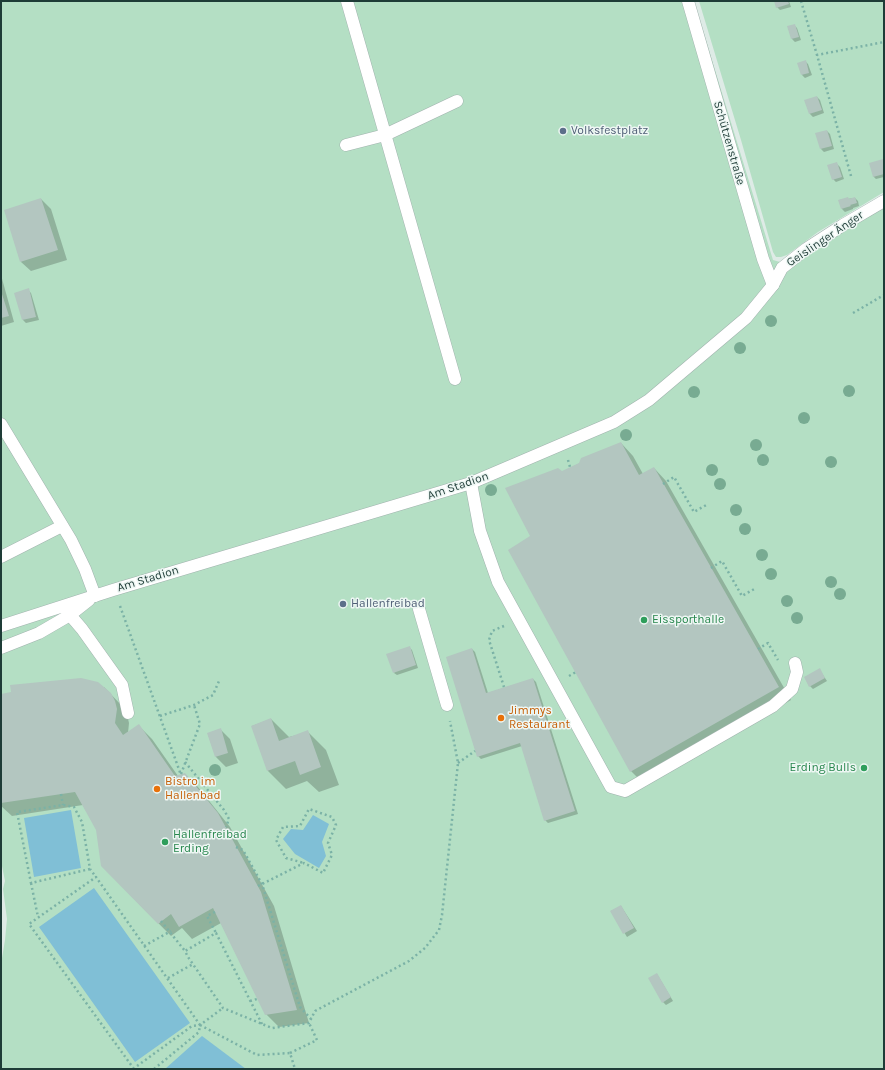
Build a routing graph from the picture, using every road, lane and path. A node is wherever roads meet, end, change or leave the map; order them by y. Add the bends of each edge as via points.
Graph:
1 (347, 1) edge
2 (688, 1) edge
3 (801, 1) edge
4 (884, 42) edge
5 (817, 55) junction
6 (457, 101) dead end
7 (385, 135) junction
8 (346, 145) dead end
9 (851, 176) dead end
10 (884, 201) edge
11 (773, 285) junction
12 (884, 295) edge
13 (853, 313) dead end
14 (455, 379) dead end
15 (1, 424) edge
16 (568, 460) dead end
17 (570, 467) dead end
18 (471, 483) junction
19 (663, 484) dead end
20 (708, 504) dead end
21 (62, 526) junction
22 (1, 557) edge
23 (711, 568) dead end
24 (756, 588) dead end
25 (113, 590) junction
26 (95, 596) junction
27 (419, 609) dead end
28 (70, 616) junction
29 (518, 618) junction
30 (1, 626) edge
31 (768, 643) dead end
32 (1, 648) edge
33 (758, 649) dead end
34 (795, 663) dead end
35 (576, 672) dead end
36 (567, 677) dead end
37 (219, 681) dead end
38 (504, 686) dead end
39 (194, 705) junction
40 (447, 705) joint
41 (128, 713) dead end
42 (160, 716) junction
43 (475, 751) dead end
44 (185, 762) junction
45 (458, 763) junction
46 (61, 794) dead end
47 (63, 805) junction
48 (226, 827) dead end
49 (236, 847) dead end
50 (304, 863) junction
51 (90, 869) junction
52 (96, 877) junction
53 (31, 883) junction
54 (262, 884) junction
55 (258, 886) dead end
56 (215, 912) dead end
57 (38, 917) junction
58 (161, 921) dead end
59 (171, 931) junction
60 (216, 933) junction
61 (144, 946) junction
62 (185, 951) junction
63 (193, 964) junction
64 (168, 978) junction
65 (292, 994) dead end
66 (296, 994) junction
67 (257, 999) dead end
68 (250, 1001) junction
69 (223, 1008) junction
70 (311, 1019) junction
71 (309, 1023) junction
72 (262, 1024) junction
73 (200, 1025) junction
74 (290, 1054) junction
75 (133, 1069) edge
76 (154, 1069) edge
77 (295, 1069) edge

1 - 7 street
2 - 11 street, Schützenstraße via 763,259
3 - 5 path
4 - 5 path
5 - 9 path
6 - 7 street
7 - 8 street
7 - 14 street
10 - 11 street, Geislinger Änger via 806,249 782,268
11 - 18 street, Am Stadion via 746,318 649,400 614,422
12 - 13 path
15 - 21 street
16 - 17 path
18 - 25 street, Am Stadion
18 - 29 street via 483,538 498,582
19 - 20 path via 674,477 694,512
21 - 22 street
21 - 26 street via 85,569
23 - 24 path via 722,561 742,596
25 - 26 street, Am Stadion
25 - 42 path
26 - 28 street, Am Stadion
26 - 30 street, Am Stadion
27 - 40 street
28 - 32 street, Am Stadion via 39,633
28 - 41 street via 122,685
29 - 34 street via 611,787 625,791 773,706 792,689 798,672
29 - 38 path via 492,631 489,640
31 - 33 path
35 - 36 path
37 - 39 path via 213,695
39 - 42 path
39 - 44 path via 200,724
40 - 45 path
42 - 44 path via 180,774
43 - 45 path
44 - 48 path via 224,810 229,819
45 - 70 path via 439,930 425,948 409,961 315,1011
46 - 47 path
47 - 51 path via 74,807 82,822
47 - 53 path via 17,812
49 - 54 path via 243,850
50 - 50 path via 323,873 332,855 328,843 336,826 332,817 309,809 300,826 283,827 276,840 286,858
50 - 54 path
51 - 52 path
51 - 53 path
52 - 57 path
52 - 61 path
53 - 57 path
54 - 55 path
54 - 66 path
56 - 60 path via 207,916
57 - 75 path via 29,924
58 - 59 path
59 - 61 path
59 - 62 path
60 - 62 path
60 - 68 path
61 - 64 path
62 - 63 path
63 - 64 path
63 - 69 path
64 - 73 path
65 - 66 path
66 - 70 path via 300,1007
67 - 68 path
68 - 72 path
69 - 72 path
69 - 73 path
70 - 71 path
71 - 72 path via 272,1028
71 - 74 path via 316,1040
73 - 74 path via 257,1055
73 - 75 path via 192,1026
73 - 76 path via 199,1032
74 - 77 path

